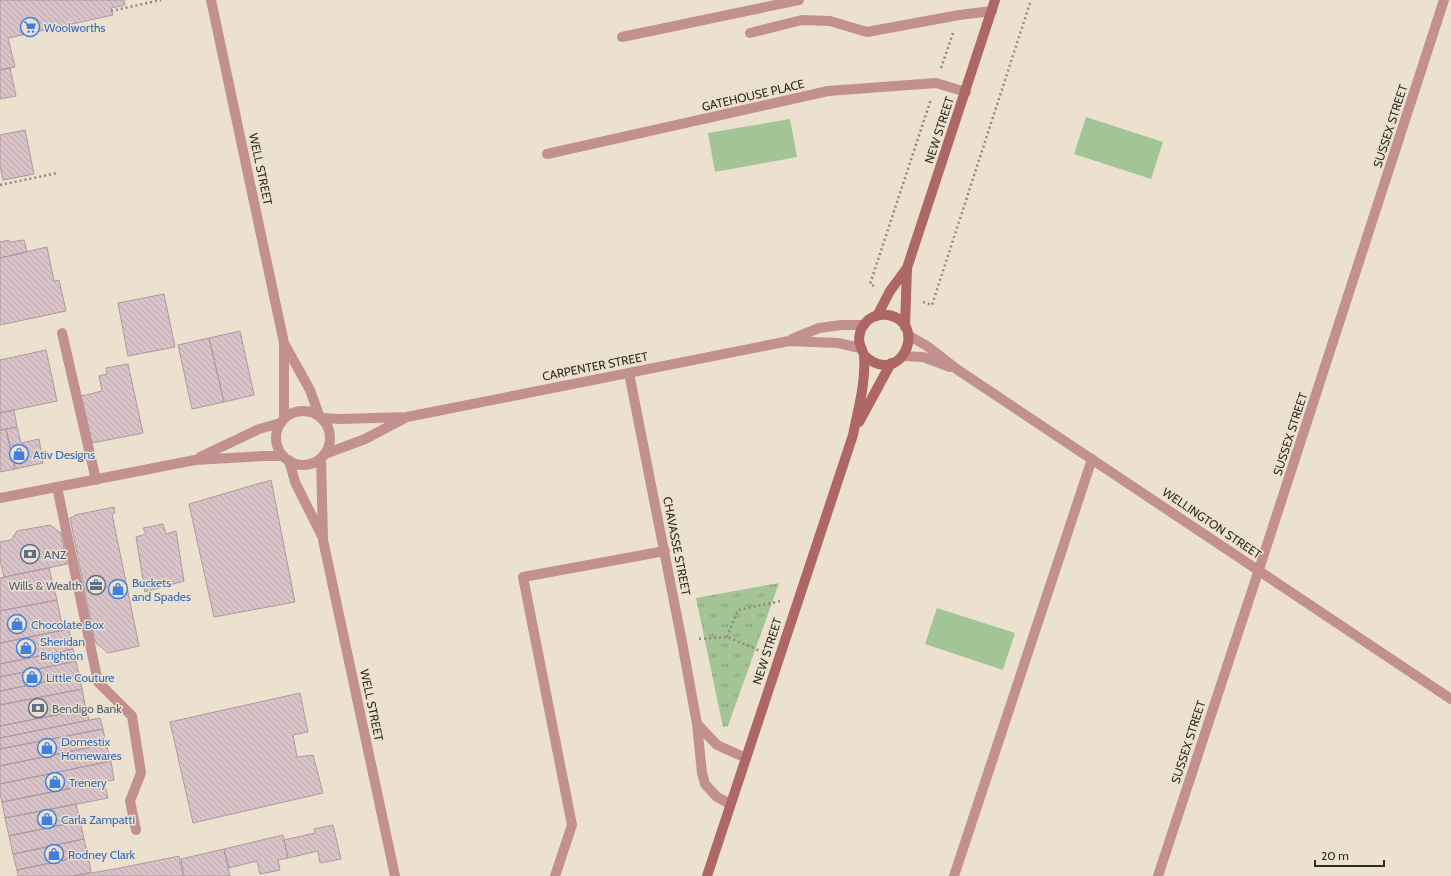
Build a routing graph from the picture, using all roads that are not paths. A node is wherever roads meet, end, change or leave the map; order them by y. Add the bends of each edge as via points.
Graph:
1 (211, 0) edge
2 (799, 0) edge
3 (995, 0) edge
4 (1444, 0) edge
5 (992, 11) junction
6 (750, 33) dead end
7 (622, 37) dead end
8 (966, 92) junction
9 (547, 154) dead end
10 (907, 268) junction
11 (876, 316) junction
12 (864, 325) junction
13 (907, 331) junction
14 (62, 333) dead end
15 (789, 341) junction
16 (284, 343) junction
17 (862, 351) junction
18 (902, 356) junction
19 (891, 363) junction
20 (958, 370) junction
21 (629, 373) junction
22 (320, 417) junction
23 (407, 417) junction
24 (282, 421) junction
25 (853, 435) junction
26 (323, 456) junction
27 (286, 458) junction
28 (1092, 459) junction
29 (194, 460) junction
30 (96, 480) junction
31 (57, 487) junction
32 (0, 498) edge
33 (323, 540) junction
34 (665, 551) junction
35 (1258, 570) junction
36 (1451, 699) edge
37 (697, 724) junction
38 (746, 758) junction
39 (730, 804) junction
40 (136, 830) dead end
41 (395, 876) edge
42 (555, 876) edge
43 (707, 876) edge
44 (954, 876) edge
45 (1158, 876) edge

1 - 16 street, WELL STREET
2 - 7 street
3 - 5 main road, NEW STREET
4 - 35 street, SUSSEX STREET
5 - 6 street via 867,32 830,21 802,20
5 - 8 main road, NEW STREET
8 - 9 street, GATEHOUSE PLACE via 936,83 828,92
8 - 10 main road, NEW STREET
10 - 11 main road, NEW STREET
10 - 13 main road, NEW STREET
11 - 12 main road
11 - 13 main road via 892,316 900,320
12 - 15 street, CARPENTER STREET via 819,328
12 - 17 main road via 859,340
13 - 18 main road via 909,343
13 - 20 street, WELLINGTON STREET
14 - 30 street
15 - 17 street, CARPENTER STREET via 831,343
15 - 21 street, CARPENTER STREET
16 - 22 street, WELL STREET via 310,390
16 - 24 street, WELL STREET
17 - 19 main road via 877,364
17 - 25 main road, NEW STREET via 862,392
18 - 19 main road
18 - 20 street, WELLINGTON STREET via 923,357
19 - 25 main road, NEW STREET
20 - 28 street, WELLINGTON STREET
21 - 23 street, CARPENTER STREET
21 - 34 street, CHAVASSE STREET
22 - 23 street, CARPENTER STREET
22 - 24 street via 312,412 297,411
22 - 26 street via 327,424 331,440
23 - 26 street, CARPENTER STREET via 365,439
24 - 27 street via 276,440
24 - 29 street via 259,429
25 - 38 main road, NEW STREET
26 - 27 street via 306,465 297,464
26 - 33 street, WELL STREET
27 - 29 street via 264,456
27 - 33 street, WELL STREET
28 - 35 street, WELLINGTON STREET
28 - 44 street
29 - 30 street
30 - 31 street
31 - 32 street
31 - 40 street via 98,682 132,716 141,772 130,801
33 - 41 street, WELL STREET
34 - 37 street, CHAVASSE STREET
34 - 42 street via 523,577 572,825
35 - 36 street, WELLINGTON STREET
35 - 45 street, SUSSEX STREET
37 - 38 street via 717,745
37 - 39 street, CHAVASSE STREET via 705,784 717,797
38 - 39 main road, NEW STREET
39 - 43 main road, NEW STREET

